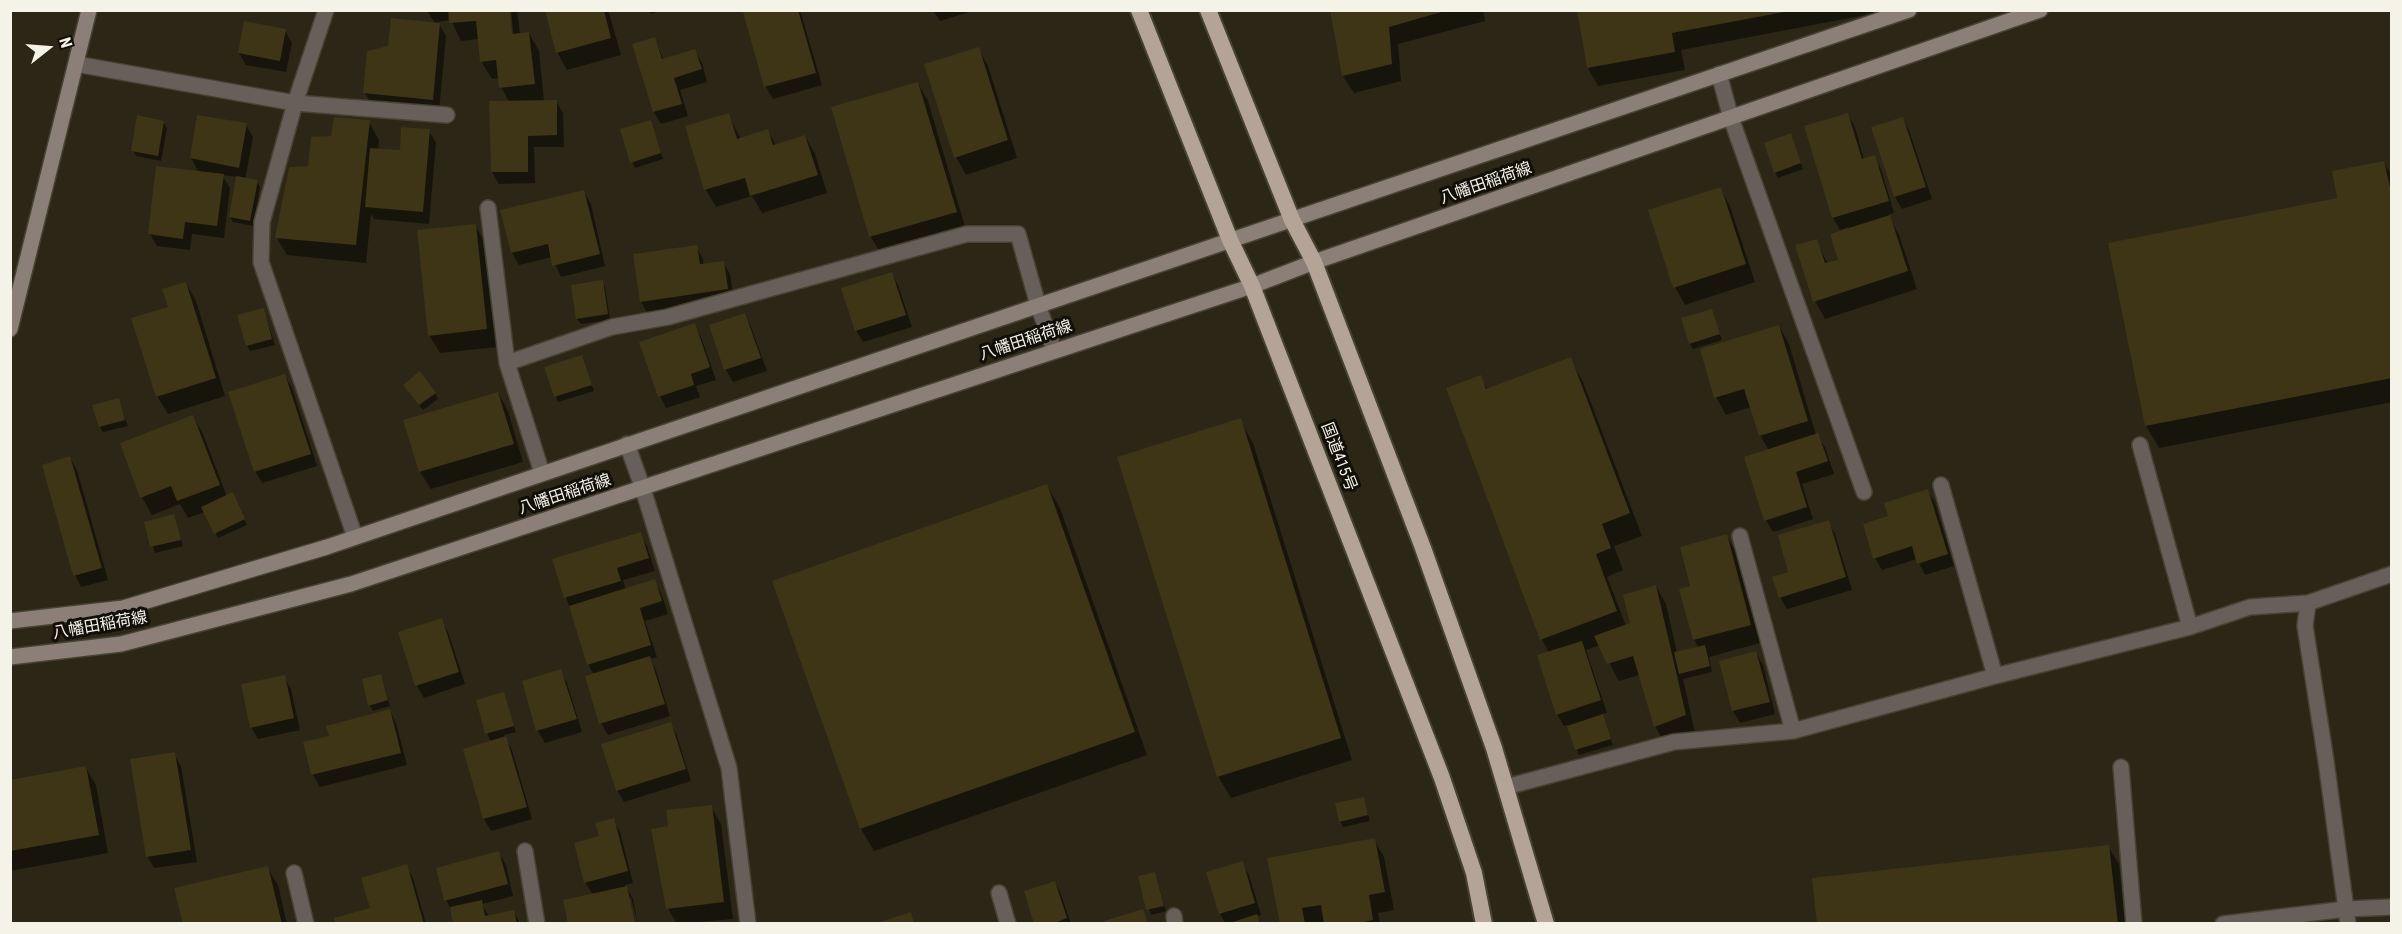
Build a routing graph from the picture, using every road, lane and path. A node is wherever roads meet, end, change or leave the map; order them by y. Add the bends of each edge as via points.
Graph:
1 (89, 10) edge
2 (326, 10) edge
3 (1138, 10) edge
4 (1209, 10) edge
5 (1909, 10) edge
6 (2040, 10) edge
7 (76, 64) junction
8 (1719, 74) junction
9 (295, 103) junction
10 (447, 115) dead end
11 (1731, 118) junction
12 (488, 208) dead end
13 (1292, 220) junction
14 (1230, 240) junction
15 (1314, 262) junction
16 (1252, 286) junction
17 (1038, 305) junction
18 (10, 329) edge
19 (1054, 350) junction
20 (507, 363) junction
21 (627, 444) junction
22 (2140, 445) dead end
23 (543, 473) junction
24 (1941, 485) dead end
25 (643, 489) junction
26 (1864, 492) dead end
27 (1740, 536) dead end
28 (356, 537) junction
29 (2391, 574) edge
30 (2308, 603) junction
31 (10, 621) edge
32 (2190, 627) junction
33 (10, 657) edge
34 (1995, 676) junction
35 (1793, 731) junction
36 (2121, 767) dead end
37 (1506, 787) junction
38 (525, 851) dead end
39 (294, 873) dead end
40 (999, 893) dead end
41 (2391, 907) edge
42 (2347, 916) edge
43 (306, 924) edge
44 (537, 924) edge
45 (748, 924) edge
46 (1008, 924) edge
47 (1484, 924) edge
48 (1546, 924) edge
49 (2134, 924) edge
50 (2223, 924) edge

1 - 7 main road
2 - 9 street
3 - 14 highway, 国道415号
4 - 13 highway
5 - 8 main road, 八幡田稲荷線
6 - 11 main road, 八幡田稲荷線
7 - 9 street
7 - 18 main road
8 - 11 street
8 - 13 main road, 八幡田稲荷線
9 - 10 street
9 - 28 street via 261,222 261,262
11 - 15 main road, 八幡田稲荷線
11 - 26 street
12 - 20 street
13 - 14 main road, 八幡田稲荷線
13 - 15 highway
14 - 16 highway, 国道415号
14 - 17 main road, 八幡田稲荷線
15 - 16 main road, 八幡田稲荷線
15 - 37 highway via 1423,548
16 - 19 main road, 八幡田稲荷線
16 - 47 highway, 国道415号 via 1442,778 1474,873
17 - 19 street
17 - 20 street via 1018,234 967,234 668,317 612,327
17 - 21 main road, 八幡田稲荷線
19 - 25 main road, 八幡田稲荷線
20 - 23 street
21 - 23 main road, 八幡田稲荷線
21 - 25 street
22 - 32 street
23 - 28 main road, 八幡田稲荷線
24 - 34 street
25 - 33 main road, 八幡田稲荷線 via 339,587 121,644
25 - 45 street via 729,768
27 - 35 street
28 - 31 main road, 八幡田稲荷線 via 123,608
29 - 30 street
30 - 32 street via 2250,607
30 - 42 street via 2305,626
32 - 34 street
34 - 35 street
35 - 37 street via 1674,742
36 - 49 street
37 - 48 highway
38 - 44 street
39 - 43 street
40 - 46 street
41 - 42 street
42 - 50 street

